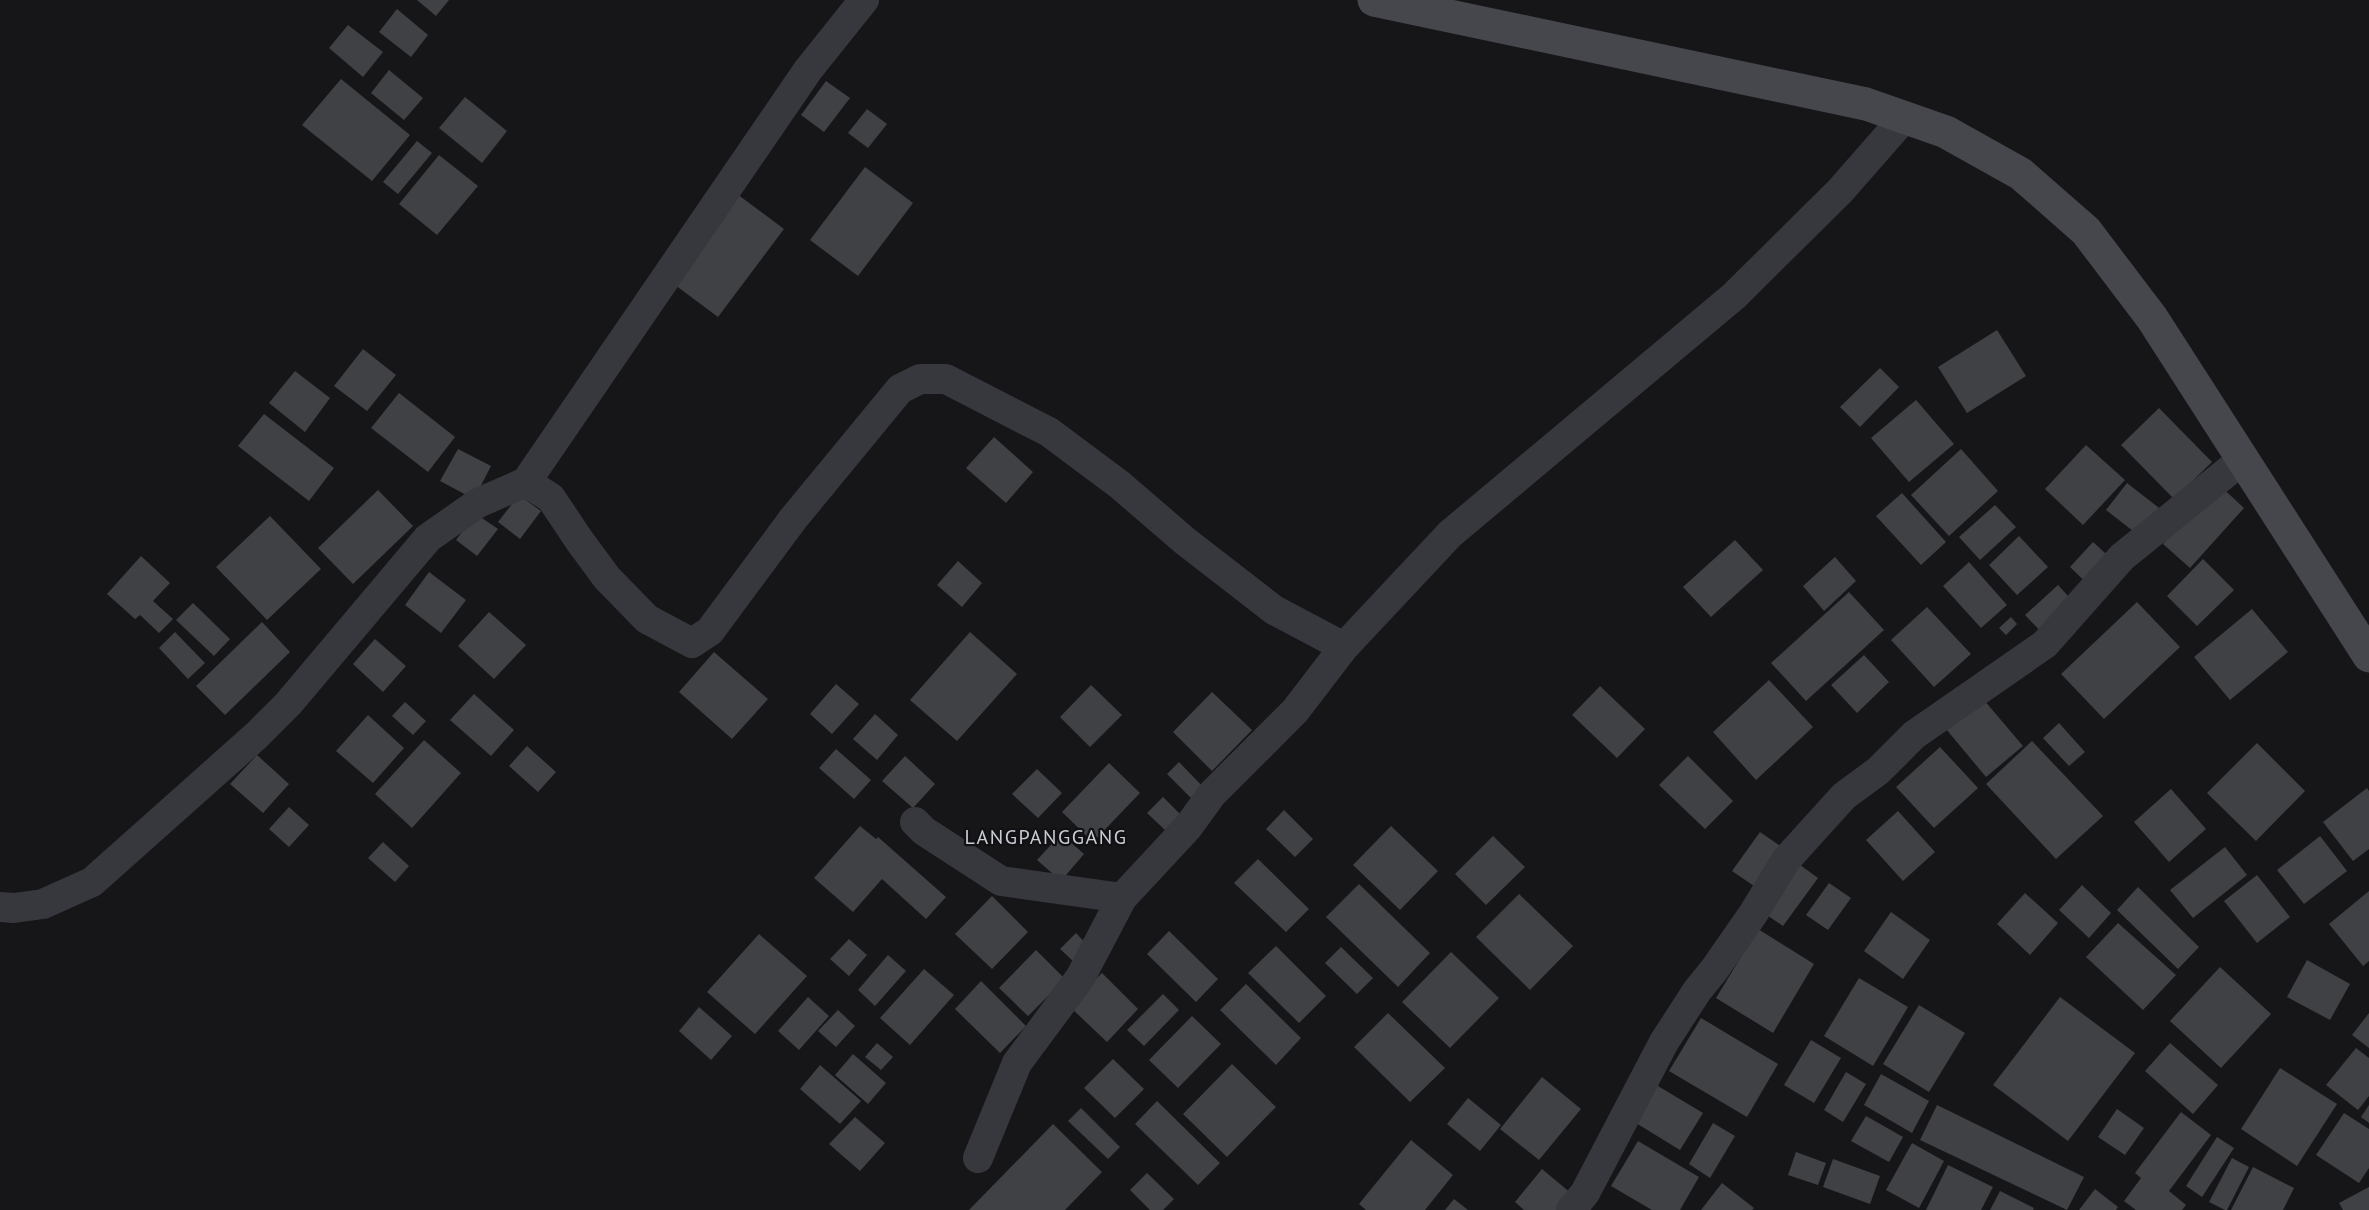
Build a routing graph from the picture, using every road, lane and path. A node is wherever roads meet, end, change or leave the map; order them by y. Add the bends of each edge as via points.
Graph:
1 (864, 0) edge
2 (1374, 0) edge
3 (1904, 118) junction
4 (2242, 460) junction
5 (526, 482) junction
6 (1344, 647) junction
7 (2369, 656) edge
8 (915, 822) dead end
9 (1122, 898) junction
10 (0, 907) edge
11 (978, 1158) dead end
12 (1571, 1210) edge

1 - 5 street via 808,70
2 - 3 main road via 1866,104
3 - 4 main road via 1946,132 2021,174 2086,231 2152,318
3 - 6 street via 1840,191 1734,296 1450,534
4 - 7 main road
4 - 12 street via 2122,558 2045,644 1914,735 1878,771 1844,796 1786,860 1664,1042 1585,1193
5 - 6 street via 551,498 608,578 647,619 692,643 710,630 793,519 900,389 920,379 946,379 1048,432 1274,610
5 - 10 street via 478,503 428,537 288,704 92,882 43,904
6 - 9 street via 1295,711 1212,794 1188,827
8 - 9 street via 1001,881
9 - 11 street via 1080,978 1017,1063

